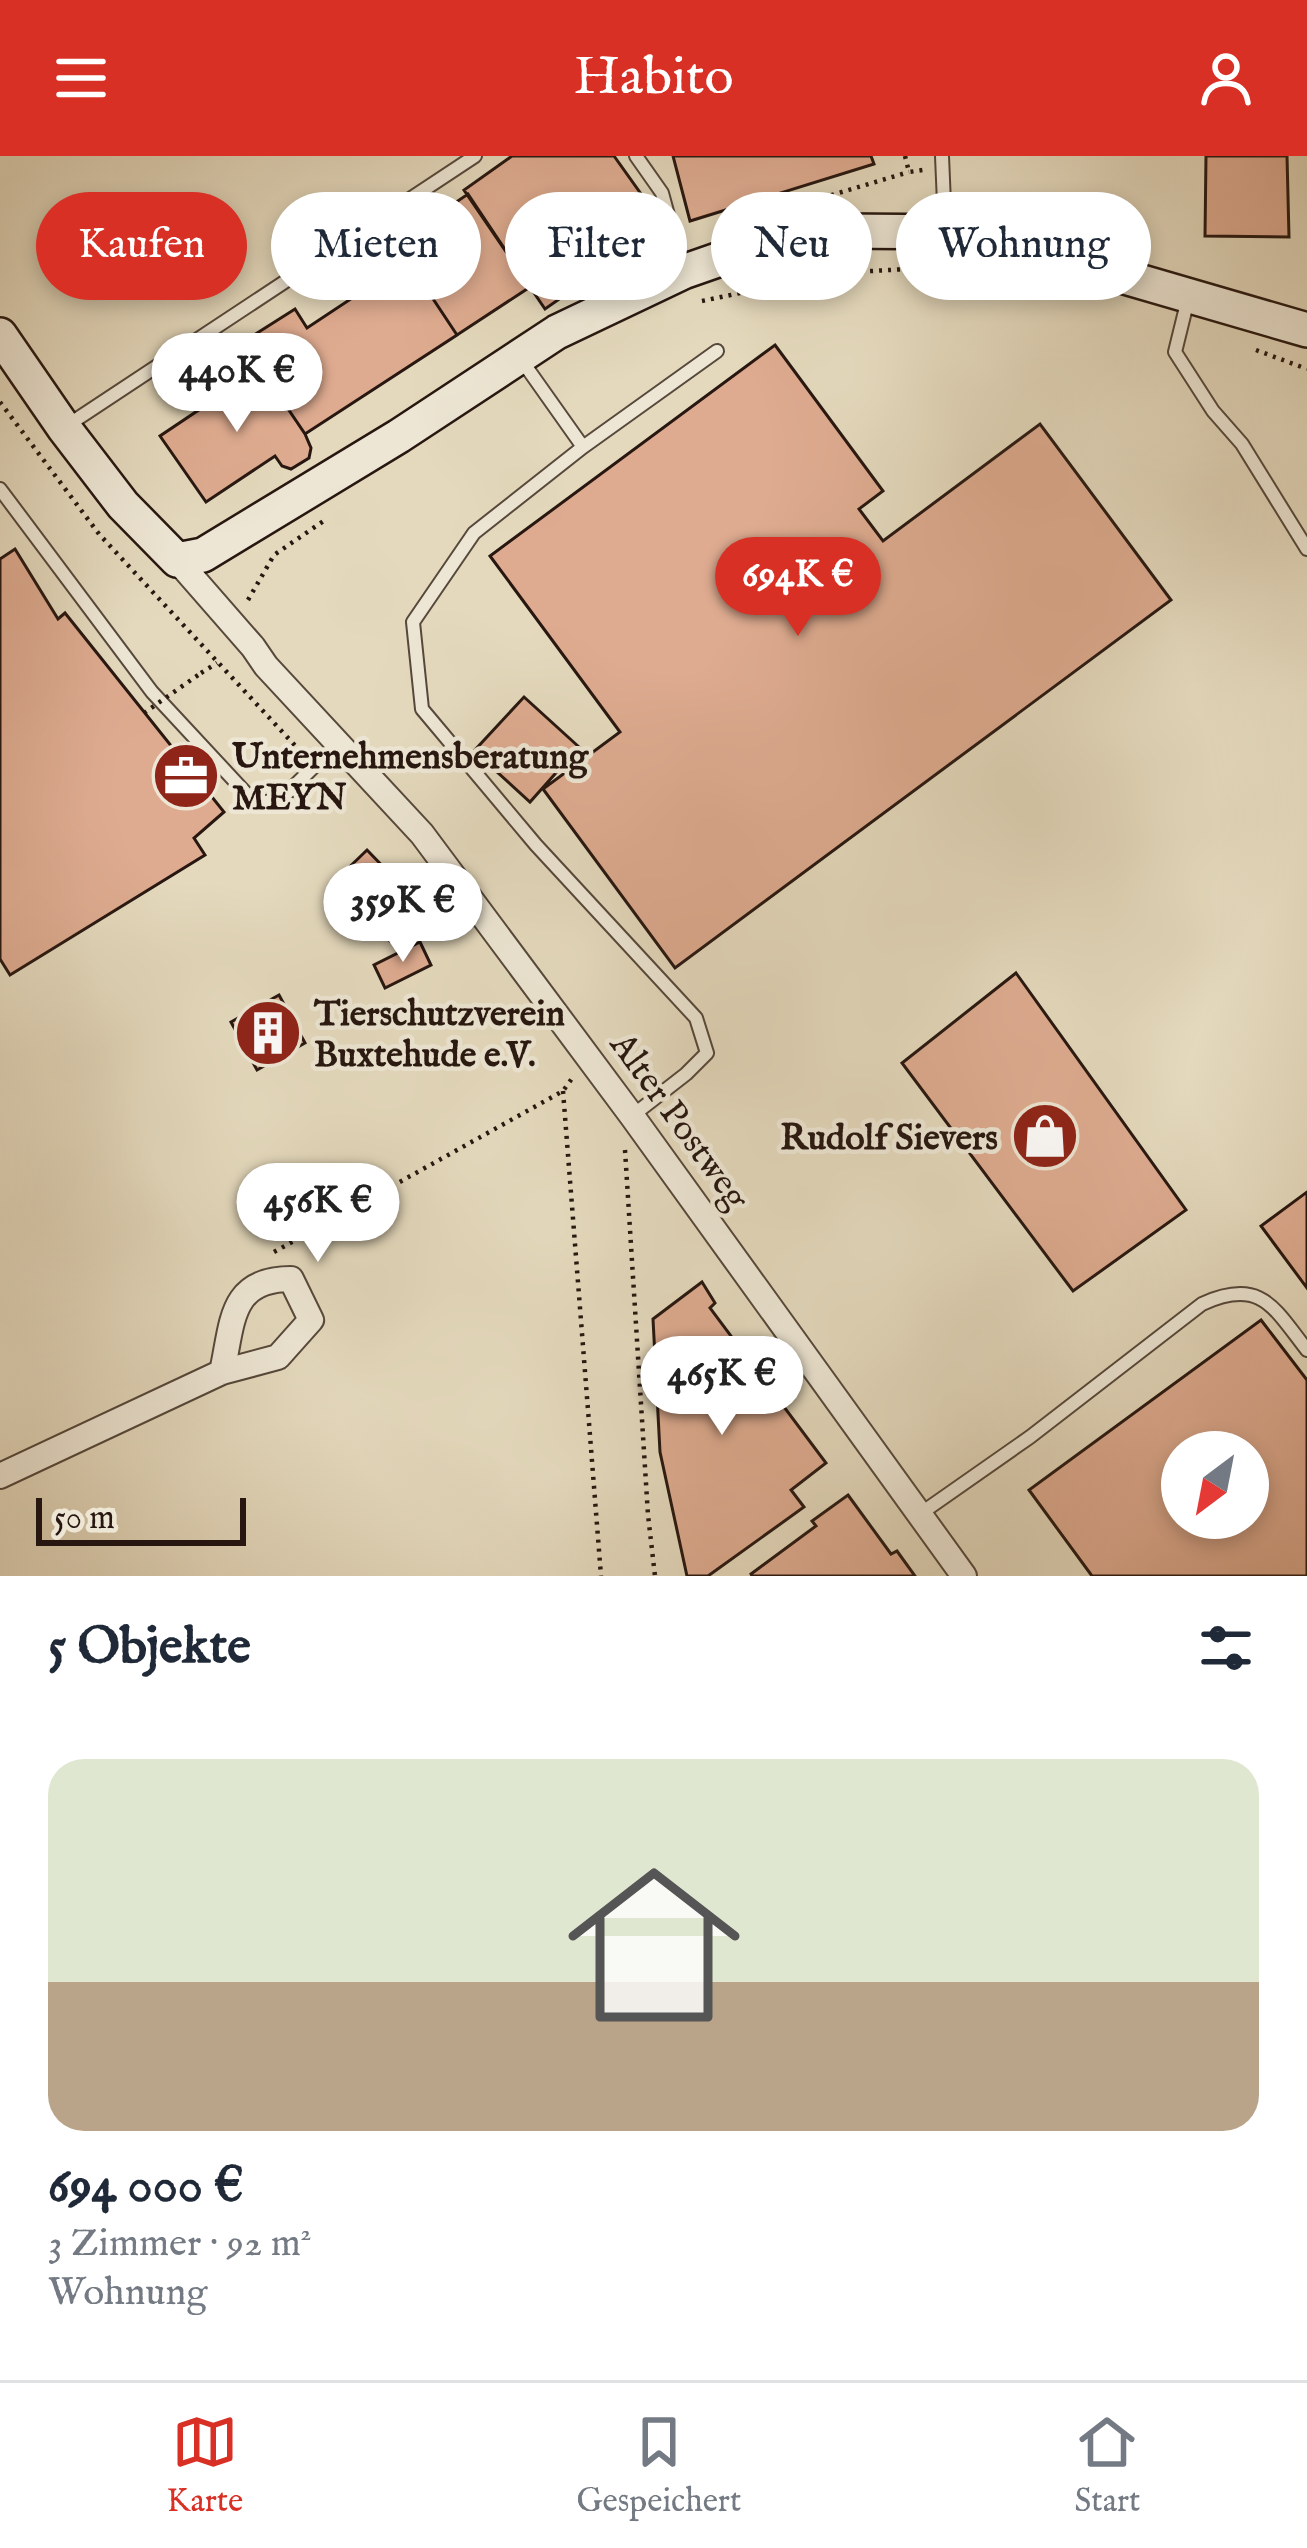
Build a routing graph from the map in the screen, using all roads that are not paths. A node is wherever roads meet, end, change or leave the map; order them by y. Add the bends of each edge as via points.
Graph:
1 (475, 156) edge
2 (636, 156) edge
3 (942, 161) edge
4 (943, 192) edge
5 (896, 231) edge
6 (1151, 285) edge
7 (690, 287) junction
8 (1189, 296) junction
9 (1307, 330) edge
10 (0, 334) edge
11 (717, 350) dead end
12 (520, 357) junction
13 (64, 428) junction
14 (583, 447) junction
15 (0, 489) edge
16 (1307, 549) edge
17 (177, 560) junction
18 (338, 743) junction
19 (627, 1110) junction
20 (1307, 1350) edge
21 (222, 1372) junction
22 (0, 1476) edge
23 (920, 1514) junction
24 (964, 1576) edge

1 - 13 lane
2 - 7 lane via 662,193
3 - 4 lane
5 - 7 street via 839,231 726,256
6 - 8 street
7 - 12 street via 557,332
8 - 9 street
8 - 16 lane via 1175,352
10 - 13 street, Alter Postweg
11 - 14 lane
12 - 14 lane
12 - 17 street via 203,555
13 - 17 street, Alter Postweg
14 - 19 lane via 474,533 413,622 422,709 696,1018 707,1053
15 - 18 lane via 152,692 256,804 281,799
17 - 18 street, Alter Postweg
18 - 19 street, Alter Postweg via 422,834
19 - 23 street, Alter Postweg
20 - 23 lane via 1270,1303 1223,1294
21 - 21 street via 278,1357 311,1320 291,1279 265,1279 239,1300
21 - 22 street
23 - 24 street, Alter Postweg

